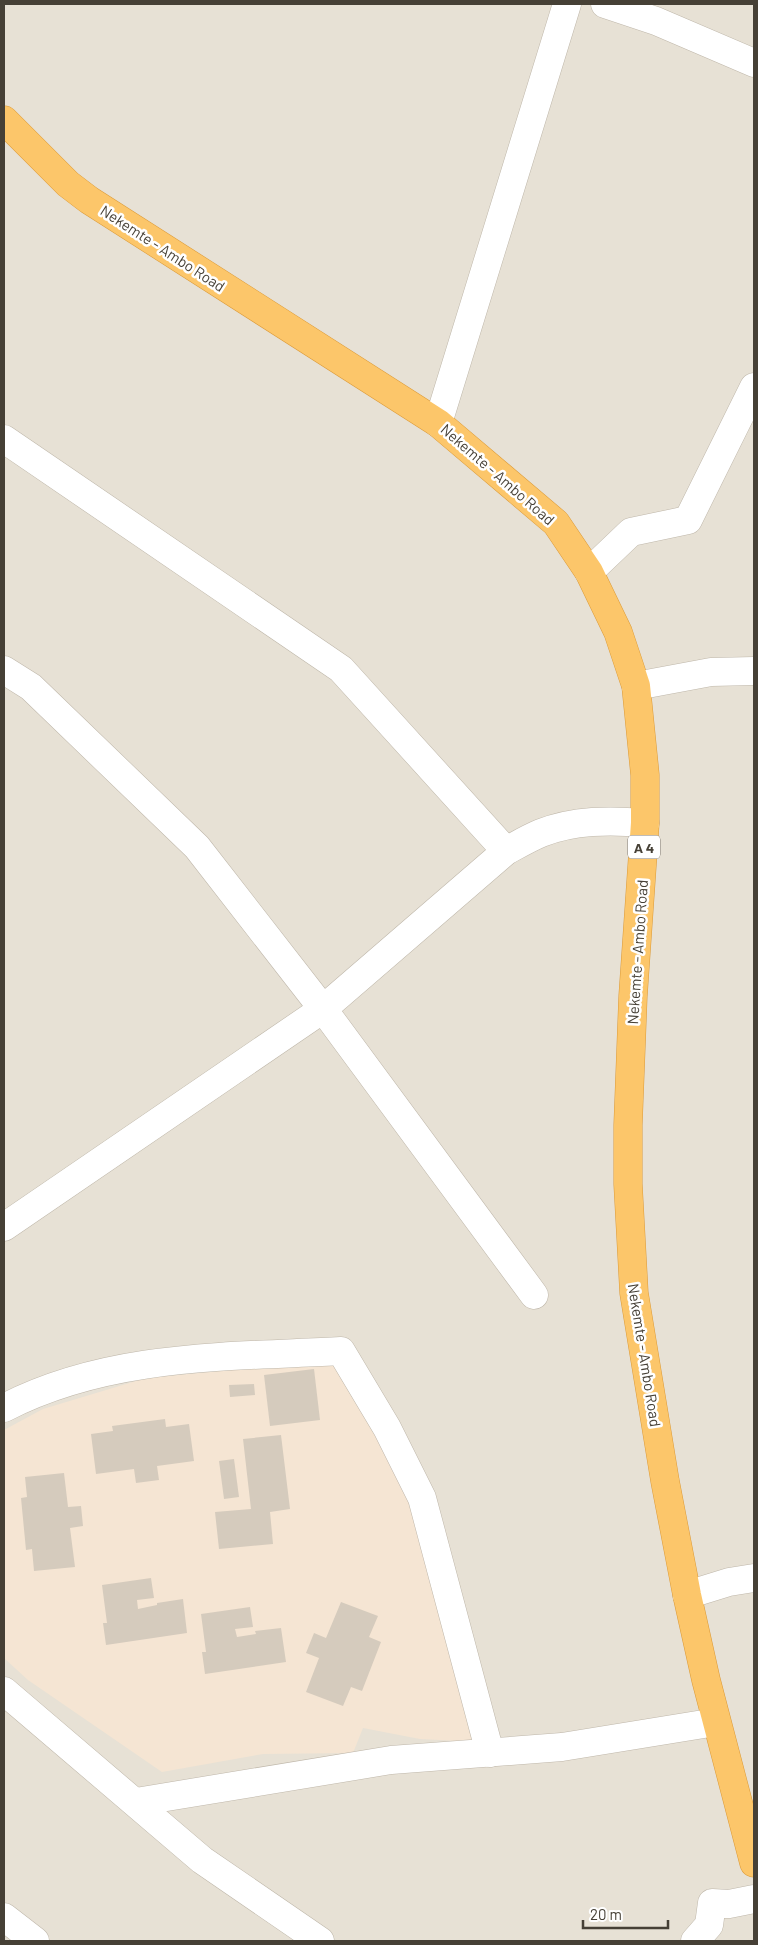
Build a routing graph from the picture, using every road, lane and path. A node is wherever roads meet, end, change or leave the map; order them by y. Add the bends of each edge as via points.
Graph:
1 (567, 4) edge
2 (605, 4) edge
3 (754, 63) edge
4 (4, 120) edge
5 (754, 387) edge
6 (438, 423) junction
7 (4, 439) edge
8 (589, 572) junction
9 (4, 670) edge
10 (754, 671) edge
11 (636, 686) junction
12 (645, 822) junction
13 (506, 851) junction
14 (323, 1009) junction
15 (4, 1227) edge
16 (534, 1294) dead end
17 (4, 1408) edge
18 (754, 1578) edge
19 (687, 1594) junction
20 (4, 1692) edge
21 (716, 1722) junction
22 (490, 1753) junction
23 (136, 1802) junction
24 (754, 1863) edge
25 (754, 1899) edge
26 (4, 1917) edge
27 (36, 1941) edge
28 (320, 1941) edge
29 (695, 1941) edge

1 - 6 street
2 - 3 street via 656,21
4 - 6 highway, Nekemte - Ambo Road / A 4 via 68,184 89,200
5 - 8 street via 688,520 631,532
6 - 8 highway, Nekemte - Ambo Road / A 4 via 556,523
7 - 13 street via 341,669
8 - 11 highway, Nekemte - Ambo Road / A 4 via 618,632
9 - 14 street via 32,688 197,847
10 - 11 street via 711,672
11 - 12 highway, Nekemte - Ambo Road / A 4 via 645,775
12 - 13 street via 609,820 570,825 541,833
12 - 19 highway, Nekemte - Ambo Road / A 4 via 630,1060 630,1238 634,1293
13 - 14 street
14 - 15 street
14 - 16 street
17 - 22 street via 77,1378 148,1363 341,1351 387,1428 422,1498
18 - 19 street
19 - 21 highway, Nekemte - Ambo Road / A 4
20 - 23 street
21 - 22 street via 562,1747
21 - 24 highway, Nekemte - Ambo Road / A 4
22 - 23 street via 391,1760
23 - 28 street via 202,1860
25 - 29 street via 729,1904 712,1903 709,1925
26 - 27 street

